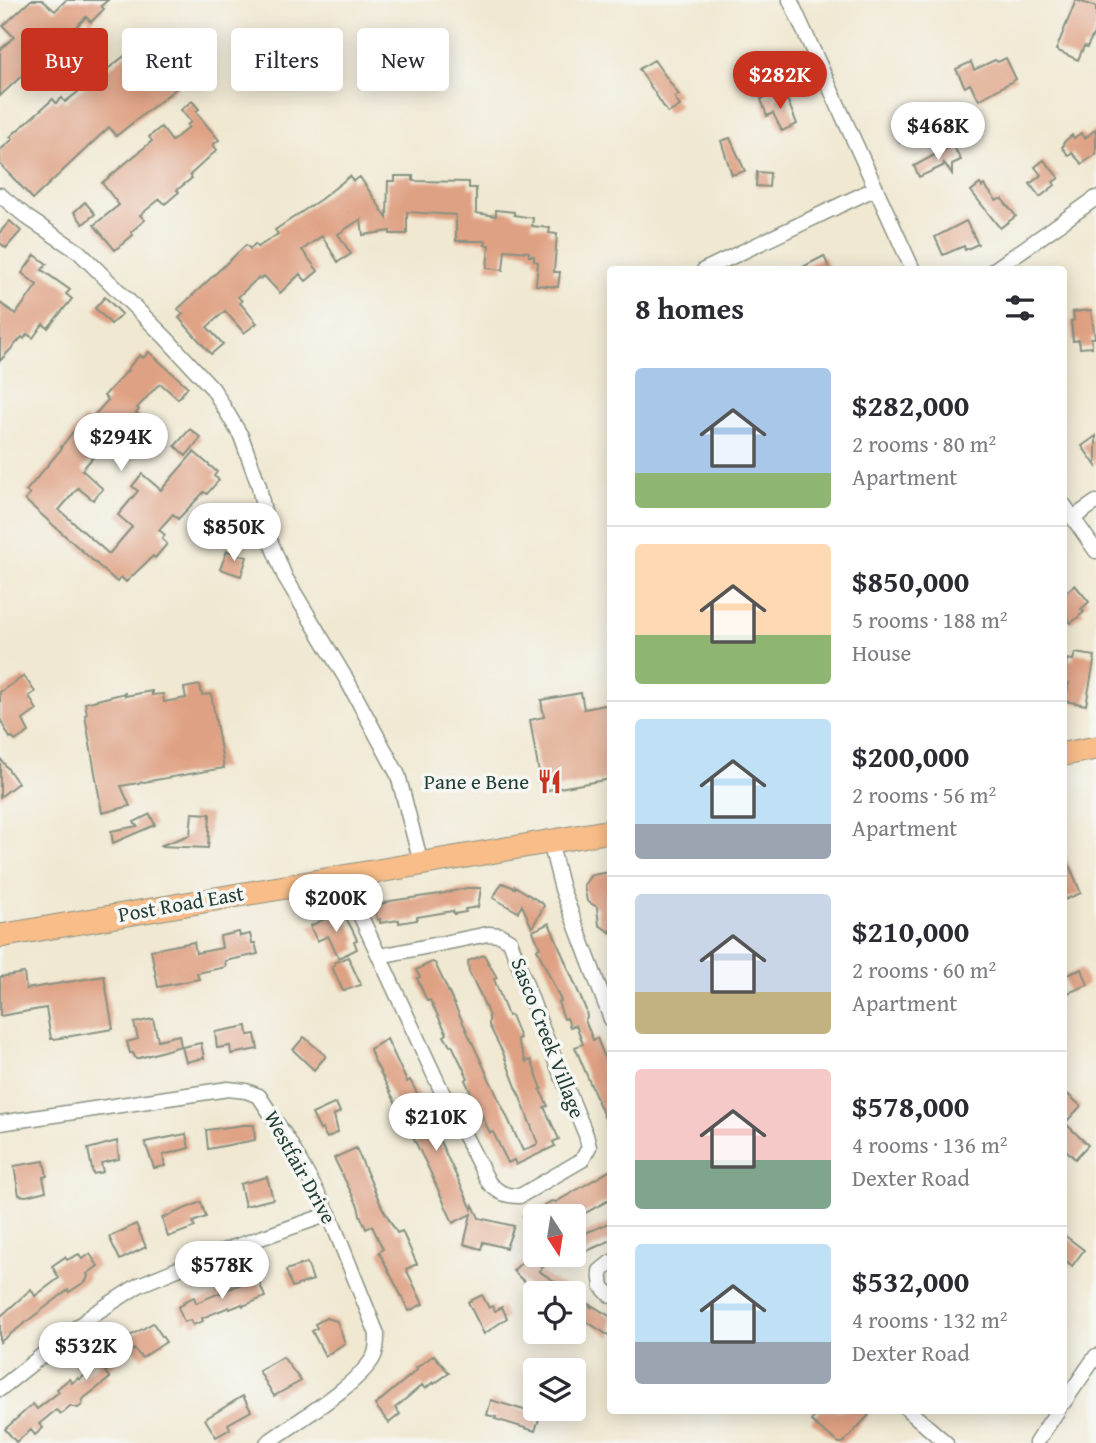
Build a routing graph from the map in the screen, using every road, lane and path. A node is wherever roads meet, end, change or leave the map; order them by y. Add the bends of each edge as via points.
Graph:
1 (790, 0) edge
2 (876, 188) junction
3 (0, 195) edge
4 (1096, 198) edge
5 (712, 266) edge
6 (911, 266) edge
7 (1000, 266) edge
8 (1096, 502) edge
9 (1067, 509) edge
10 (1073, 518) junction
11 (1096, 551) edge
12 (1096, 748) edge
13 (1067, 753) edge
14 (607, 832) edge
15 (550, 842) junction
16 (421, 863) junction
17 (342, 876) junction
18 (0, 936) edge
19 (380, 956) junction
20 (607, 1008) edge
21 (0, 1123) edge
22 (329, 1214) junction
23 (607, 1265) edge
24 (607, 1292) edge
25 (1096, 1356) edge
26 (0, 1389) edge
27 (1067, 1398) edge
28 (913, 1414) edge
29 (1055, 1414) edge
30 (267, 1443) edge
31 (946, 1443) edge
32 (1036, 1443) edge

1 - 2 street
2 - 5 street
2 - 6 street
3 - 16 street via 79,252 213,389 241,436 285,578 398,775
4 - 7 street
8 - 10 street
9 - 10 street
10 - 11 street
12 - 13 main road
14 - 15 main road, Post Road East
15 - 16 main road, Post Road East
15 - 20 street via 562,889
16 - 17 main road, Post Road East
17 - 18 main road, Post Road East
17 - 19 street, Sasco Creek Village
19 - 19 street, Sasco Creek Village via 488,1183 498,1192 520,1196 582,1160 589,1147 586,1135 510,941 488,934
21 - 22 street, Westfair Drive via 228,1089 246,1091 259,1096 271,1111
22 - 26 street via 139,1286 94,1314
22 - 30 street, Westfair Drive via 377,1334 375,1355 344,1387
23 - 24 street via 600,1271
25 - 27 street
28 - 31 street
29 - 32 street

